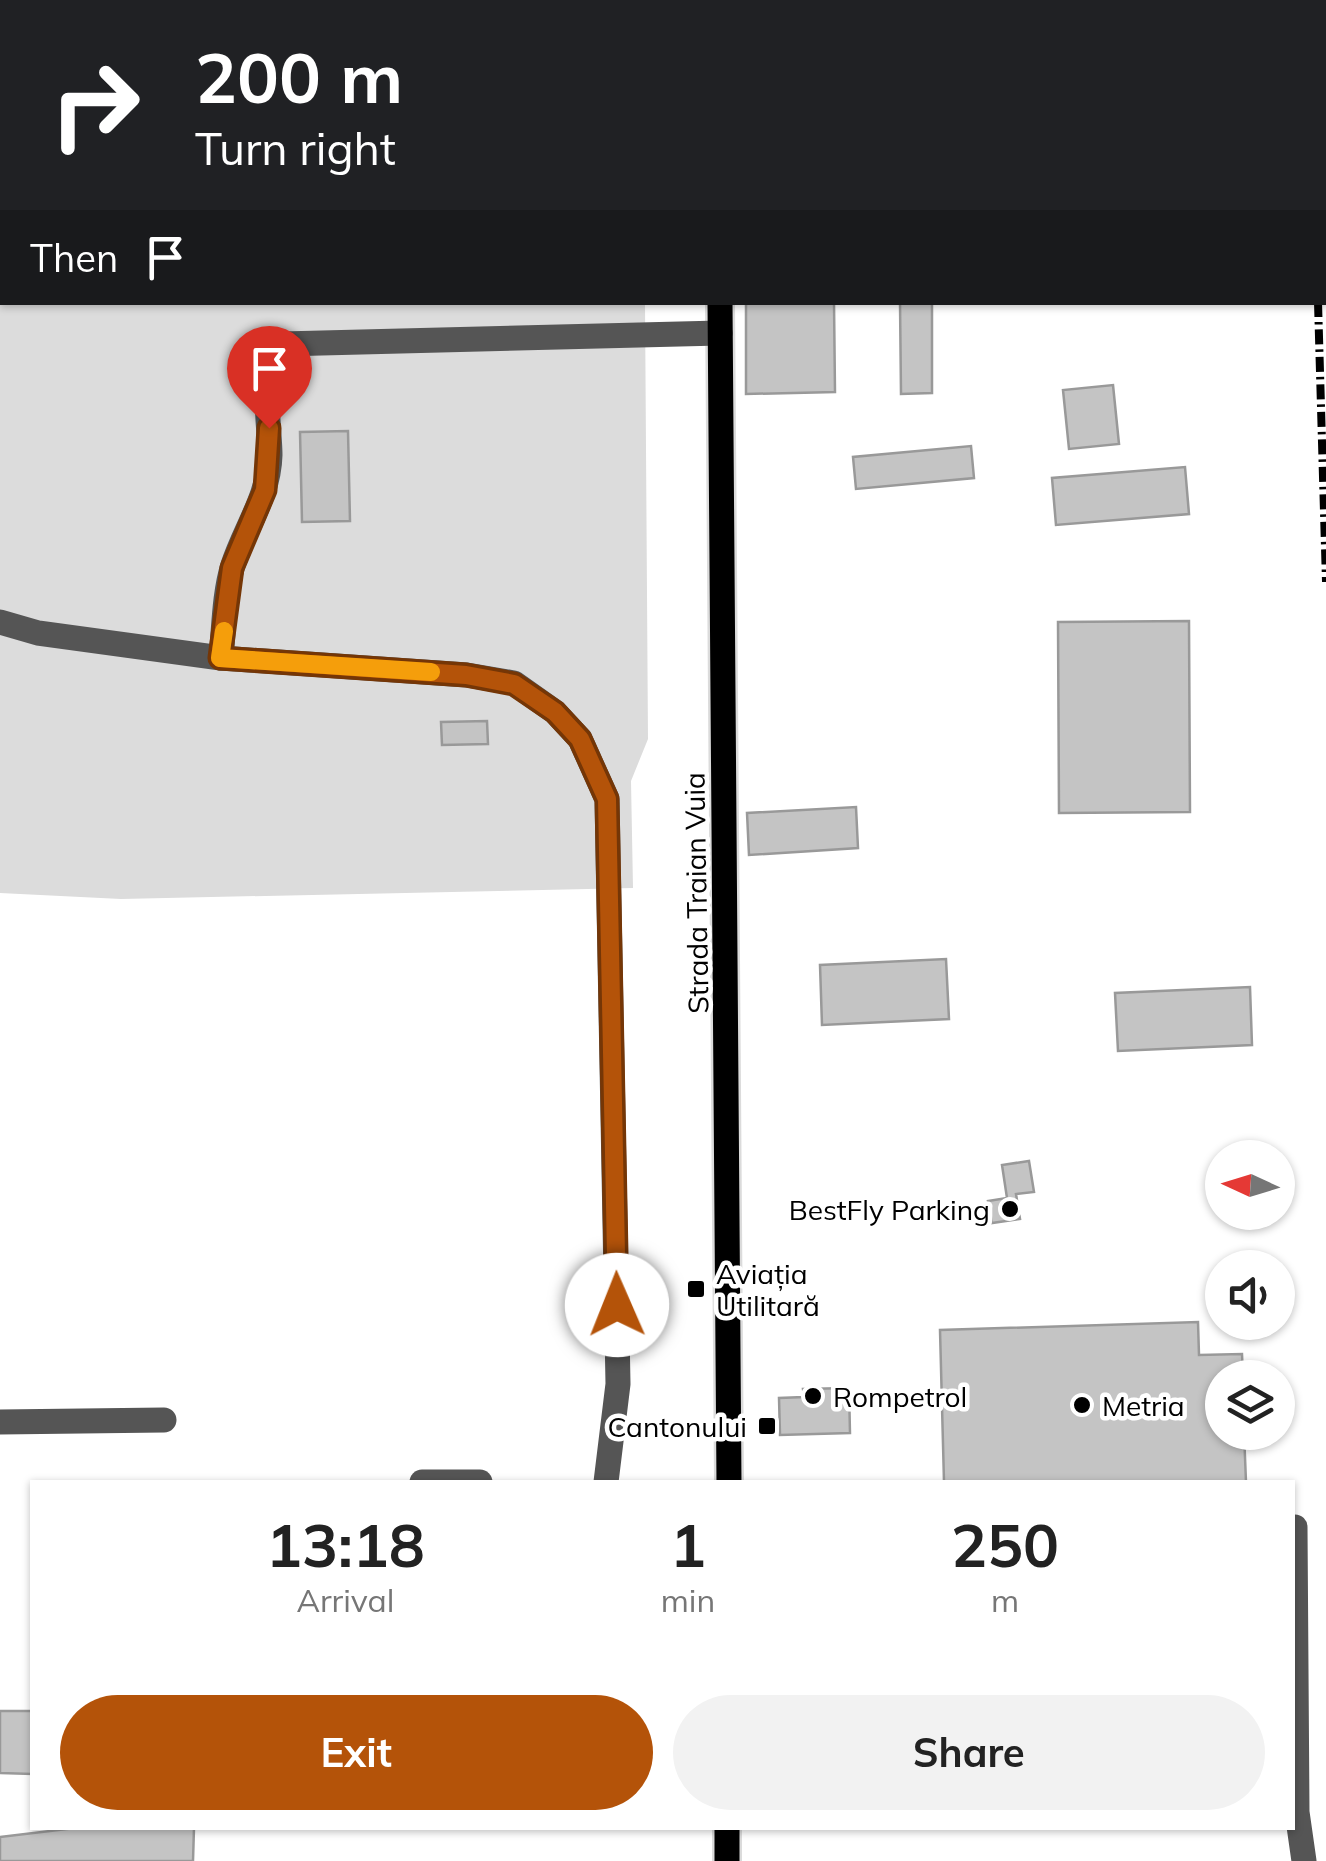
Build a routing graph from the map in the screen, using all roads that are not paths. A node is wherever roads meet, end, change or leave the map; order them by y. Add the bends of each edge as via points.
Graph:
1 (720, 305) edge
2 (720, 334) junction
3 (0, 622) edge
4 (220, 658) junction
5 (164, 1420) dead end
6 (0, 1422) edge
7 (606, 1480) edge
8 (729, 1480) edge
9 (1295, 1527) edge
10 (1295, 1812) edge
11 (727, 1830) edge
12 (727, 1861) edge
13 (1304, 1861) edge

1 - 2 main road, Strada Traian Vuia
2 - 4 lane via 282,344 268,366 265,490 232,568
2 - 8 main road, Strada Traian Vuia
3 - 4 lane
4 - 7 lane via 514,684 555,712 594,767 607,799 618,1384
5 - 6 lane
9 - 10 lane
10 - 13 lane
11 - 12 main road

